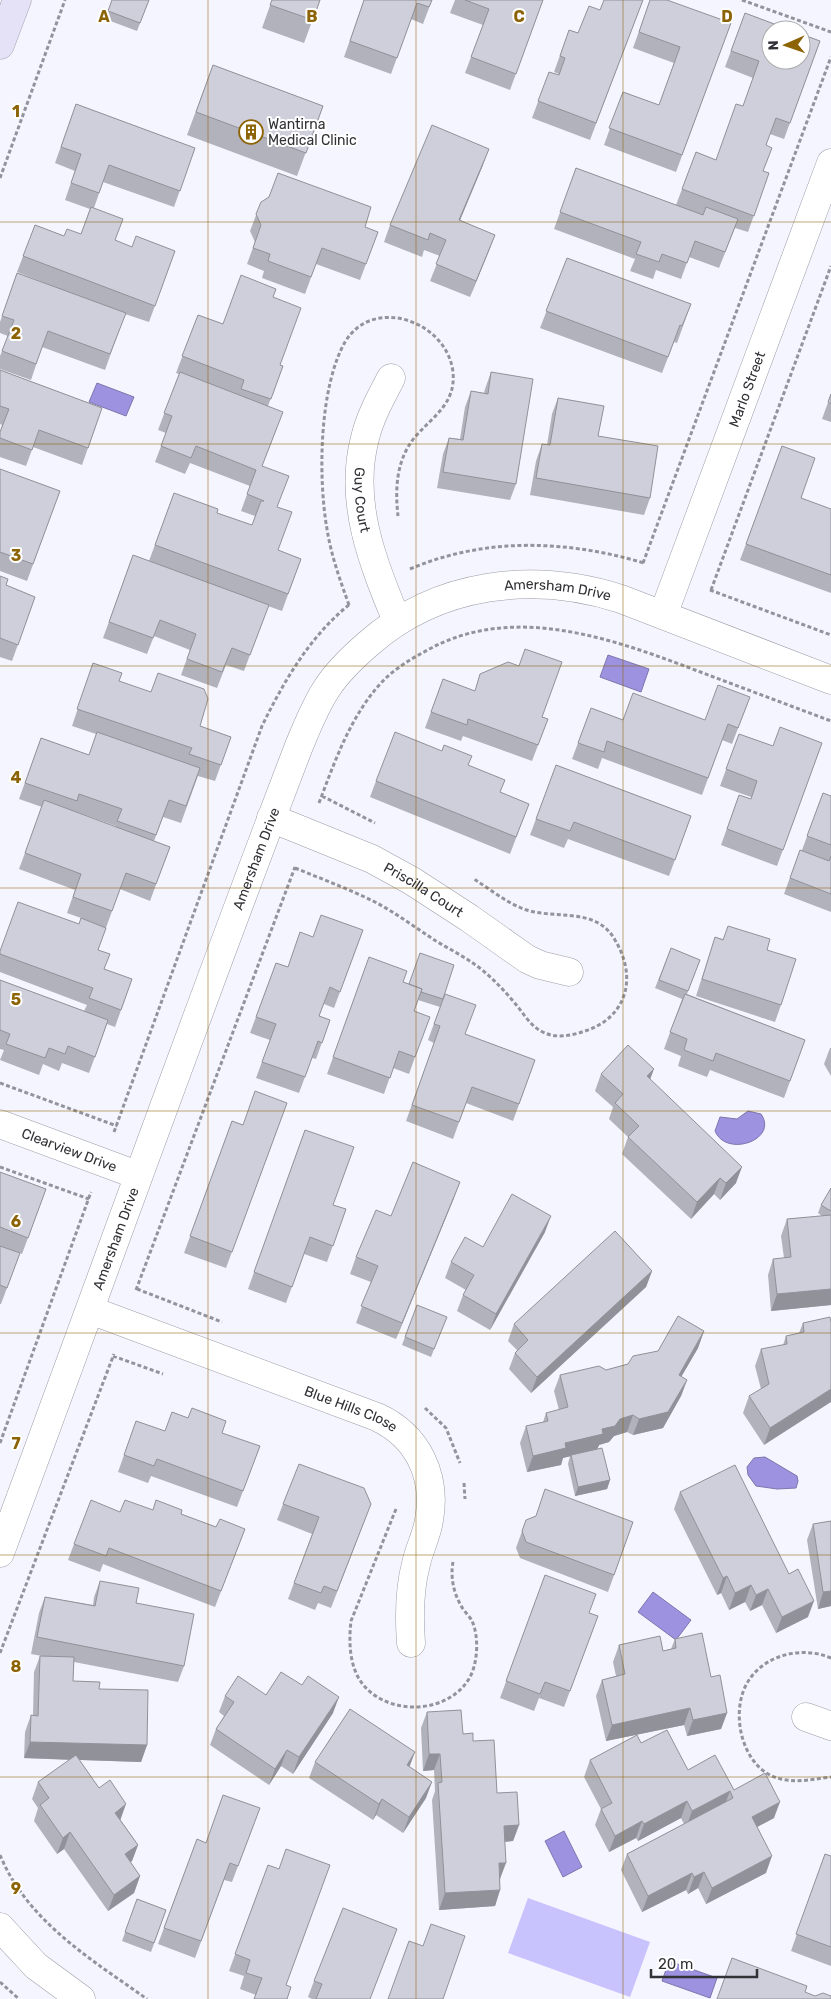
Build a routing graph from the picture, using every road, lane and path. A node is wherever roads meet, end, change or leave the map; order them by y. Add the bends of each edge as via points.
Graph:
1 (17, 0) edge
2 (64, 0) edge
3 (742, 0) edge
4 (831, 32) edge
5 (0, 45) edge
6 (831, 57) edge
7 (831, 163) edge
8 (0, 178) edge
9 (831, 266) edge
10 (391, 378) dead end
11 (643, 562) dead end
12 (349, 605) dead end
13 (663, 615) junction
14 (397, 621) junction
15 (831, 635) edge
16 (831, 680) edge
17 (831, 721) edge
18 (322, 796) dead end
19 (271, 818) junction
20 (295, 868) dead end
21 (569, 972) dead end
22 (0, 1083) edge
23 (0, 1124) edge
24 (117, 1126) junction
25 (112, 1136) dead end
26 (0, 1167) edge
27 (137, 1175) junction
28 (92, 1188) dead end
29 (89, 1200) junction
30 (137, 1289) junction
31 (134, 1295) dead end
32 (90, 1310) junction
33 (229, 1325) dead end
34 (115, 1350) dead end
35 (113, 1356) junction
36 (167, 1376) dead end
37 (418, 1402) dead end
38 (0, 1443) edge
39 (461, 1465) dead end
40 (462, 1474) dead end
41 (397, 1501) dead end
42 (465, 1501) dead end
43 (0, 1553) edge
44 (453, 1558) dead end
45 (411, 1643) dead end
46 (0, 1653) edge
47 (0, 1855) edge
48 (0, 1927) edge
49 (0, 1982) edge
50 (18, 1999) edge
51 (81, 1999) edge
52 (147, 1999) edge

1 - 5 street
2 - 8 path
3 - 4 path
6 - 11 path
7 - 13 street, Marlo Street
9 - 15 path via 710,590
10 - 14 street, Guy Court via 365,438 359,487 369,550
12 - 24 path via 293,669 262,726
13 - 14 street, Amersham Drive via 592,590 543,583 473,590 448,596
13 - 16 street, Amersham Drive
14 - 19 street, Amersham Drive via 352,658 327,688 299,746
17 - 18 path via 629,645 547,628 478,630 444,640 410,660 382,682 353,721
19 - 21 street, Priscilla Court via 372,859 461,912 527,959
19 - 27 street, Amersham Drive
20 - 30 path
22 - 24 path
23 - 27 street, Clearview Drive
24 - 25 path
26 - 29 path
27 - 32 street, Amersham Drive
28 - 29 path
29 - 38 path
30 - 31 path
30 - 33 path
32 - 43 street, Amersham Drive
32 - 45 street, Blue Hills Close via 377,1417 390,1423 414,1445 425,1463 432,1503 411,1590
34 - 35 path
35 - 36 path
35 - 46 path
37 - 39 path via 446,1428
40 - 42 path
41 - 44 path via 351,1621 349,1641 358,1677 383,1700 401,1707 441,1702 458,1692 470,1676 477,1636 472,1620 456,1595 452,1580
47 - 52 path via 8,1874 49,1924 74,1947
48 - 51 street via 36,1966
49 - 50 path

